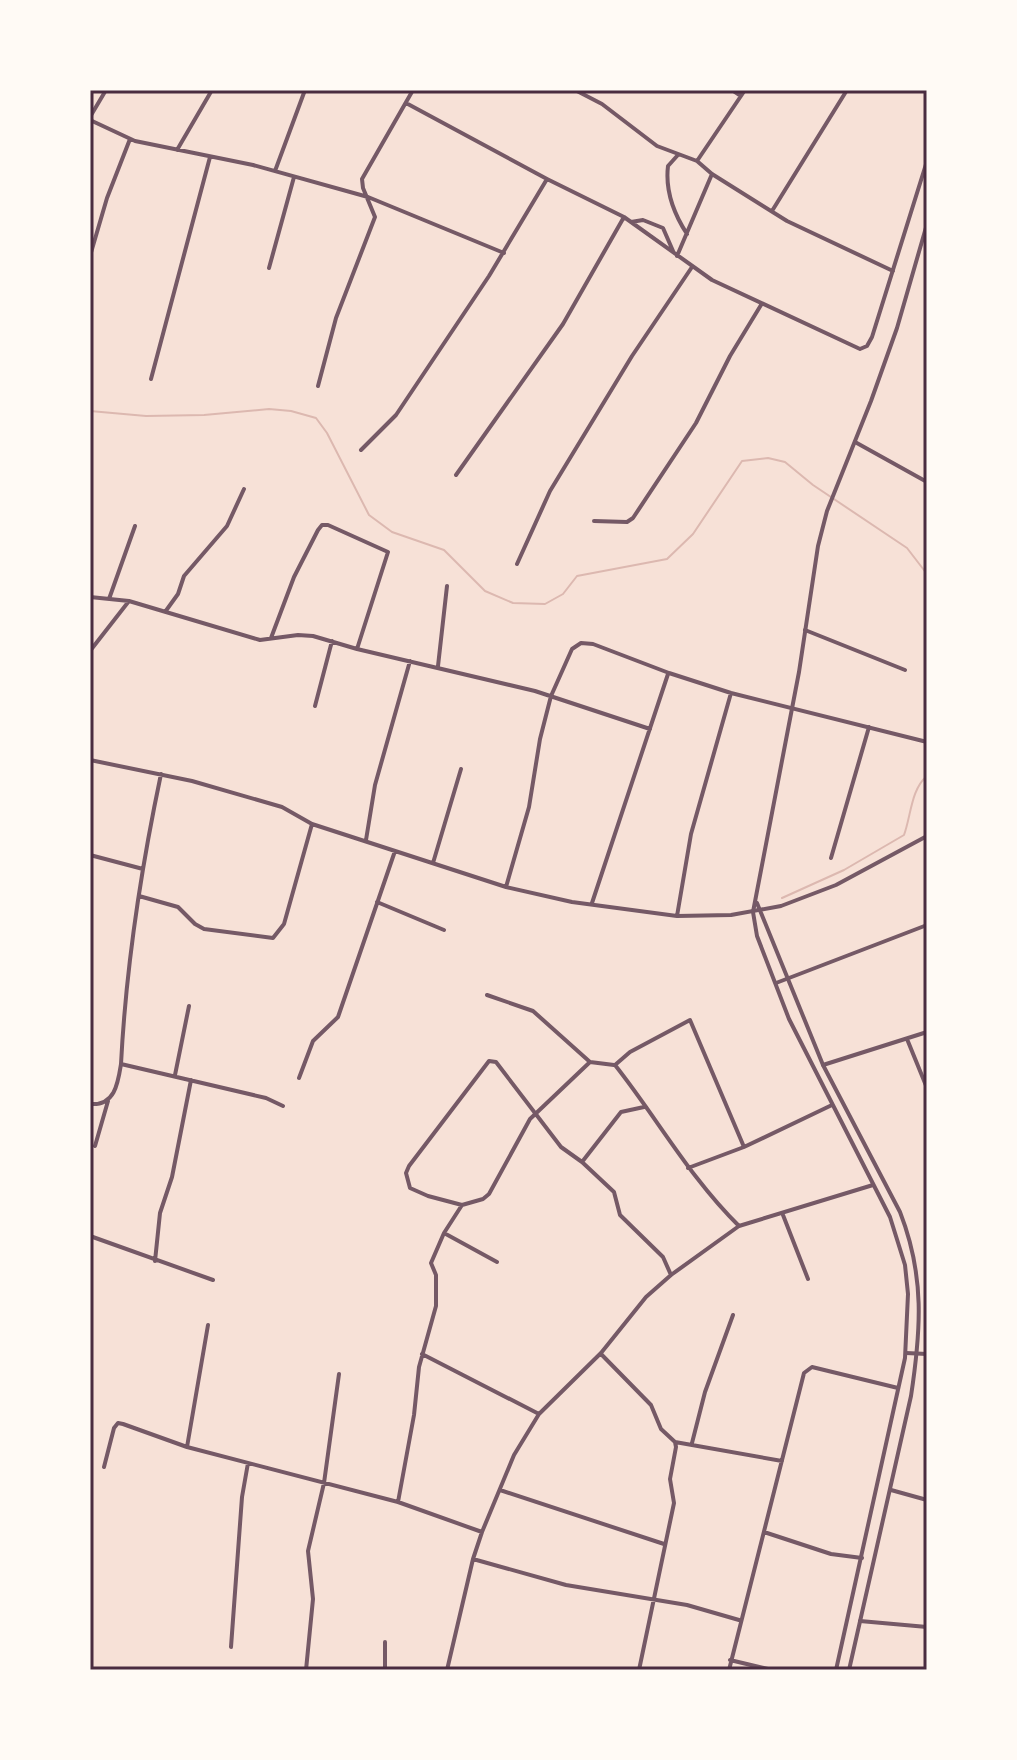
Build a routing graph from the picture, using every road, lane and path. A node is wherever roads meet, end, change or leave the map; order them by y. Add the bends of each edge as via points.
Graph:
1 (106, 90) edge
2 (212, 90) edge
3 (305, 90) edge
4 (413, 90) edge
5 (575, 90) edge
6 (732, 90) edge
7 (745, 90) edge
8 (847, 90) edge
9 (741, 96) junction
10 (406, 103) junction
11 (90, 119) edge
12 (130, 139) junction
13 (177, 150) junction
14 (678, 155) junction
15 (210, 157) junction
16 (697, 161) junction
17 (927, 161) edge
18 (275, 171) junction
19 (712, 174) junction
20 (294, 177) junction
21 (547, 179) junction
22 (368, 197) junction
23 (772, 211) junction
24 (624, 217) junction
25 (630, 222) junction
26 (927, 224) edge
27 (687, 234) junction
28 (504, 253) junction
29 (676, 255) junction
30 (90, 256) edge
31 (692, 267) junction
32 (269, 268) dead end
33 (893, 271) junction
34 (761, 304) junction
35 (151, 379) dead end
36 (318, 386) dead end
37 (855, 442) junction
38 (361, 450) dead end
39 (456, 475) dead end
40 (927, 482) edge
41 (244, 489) dead end
42 (594, 521) dead end
43 (135, 526) dead end
44 (517, 564) dead end
45 (447, 586) dead end
46 (90, 597) edge
47 (109, 599) junction
48 (129, 601) junction
49 (165, 612) junction
50 (805, 630) junction
51 (271, 638) junction
52 (332, 641) junction
53 (357, 649) junction
54 (90, 651) edge
55 (410, 661) junction
56 (438, 666) junction
57 (905, 670) dead end
58 (669, 673) junction
59 (731, 693) junction
60 (551, 696) junction
61 (315, 706) dead end
62 (793, 707) junction
63 (869, 727) junction
64 (650, 729) junction
65 (927, 742) edge
66 (90, 760) edge
67 (461, 769) dead end
68 (161, 774) junction
69 (312, 824) junction
70 (927, 836) edge
71 (366, 840) junction
72 (395, 851) junction
73 (90, 855) edge
74 (831, 858) dead end
75 (433, 863) junction
76 (143, 869) junction
77 (506, 887) junction
78 (139, 896) junction
79 (755, 900) junction
80 (377, 902) junction
81 (592, 903) junction
82 (760, 911) junction
83 (753, 912) junction
84 (677, 916) junction
85 (927, 925) edge
86 (444, 930) dead end
87 (787, 979) junction
88 (776, 983) junction
89 (487, 995) dead end
90 (189, 1006) dead end
91 (927, 1032) edge
92 (907, 1039) junction
93 (590, 1062) junction
94 (121, 1064) junction
95 (615, 1065) junction
96 (823, 1065) junction
97 (175, 1075) junction
98 (299, 1078) dead end
99 (191, 1080) junction
100 (927, 1088) edge
101 (108, 1101) junction
102 (90, 1104) edge
103 (832, 1105) junction
104 (283, 1106) dead end
105 (644, 1107) junction
106 (534, 1114) junction
107 (95, 1146) dead end
108 (744, 1147) junction
109 (582, 1162) junction
110 (688, 1168) junction
111 (873, 1185) junction
112 (462, 1205) junction
113 (783, 1215) junction
114 (739, 1226) junction
115 (444, 1233) junction
116 (90, 1236) edge
117 (155, 1261) junction
118 (497, 1262) dead end
119 (671, 1275) junction
120 (808, 1279) dead end
121 (213, 1280) dead end
122 (733, 1315) dead end
123 (208, 1325) dead end
124 (601, 1353) junction
125 (906, 1353) junction
126 (422, 1354) junction
127 (917, 1354) junction
128 (927, 1354) edge
129 (339, 1374) dead end
130 (900, 1389) junction
131 (539, 1414) junction
132 (675, 1442) junction
133 (692, 1443) junction
134 (187, 1447) junction
135 (782, 1461) junction
136 (248, 1463) junction
137 (104, 1467) dead end
138 (324, 1483) junction
139 (500, 1490) junction
140 (891, 1490) junction
141 (927, 1500) edge
142 (398, 1502) junction
143 (482, 1532) junction
144 (763, 1532) junction
145 (664, 1544) junction
146 (862, 1558) junction
147 (473, 1559) junction
148 (652, 1599) junction
149 (741, 1620) junction
150 (860, 1621) junction
151 (927, 1627) edge
152 (385, 1642) dead end
153 (231, 1647) dead end
154 (730, 1660) junction
155 (306, 1670) edge
156 (385, 1670) edge
157 (447, 1670) edge
158 (639, 1670) edge
159 (729, 1670) edge
160 (772, 1670) edge
161 (836, 1670) edge
162 (849, 1670) edge

1 - 11 street
2 - 13 street
3 - 18 street
4 - 10 street
5 - 14 street
6 - 9 street
7 - 9 street
8 - 23 street
9 - 16 street
10 - 21 street
10 - 22 street via 362,179
11 - 12 street
12 - 13 street
12 - 30 street
13 - 15 street
14 - 16 street
14 - 27 street via 668,166 669,185 675,215
15 - 18 street
15 - 35 street
16 - 19 street
17 - 33 street
18 - 20 street
19 - 23 street
19 - 27 street
20 - 22 street
20 - 32 street
21 - 24 street
21 - 28 street
22 - 28 street
22 - 36 street via 374,224 341,304
23 - 33 street
24 - 25 street
24 - 39 street via 563,324
25 - 29 street
25 - 29 street via 643,220 663,228
26 - 37 street via 897,328
27 - 29 street
28 - 38 street via 396,415
29 - 31 street
31 - 34 street
31 - 44 street via 550,491
33 - 34 street via 872,337 860,349
34 - 42 street via 696,423 633,518
37 - 40 street
37 - 50 street via 827,511
41 - 49 street via 227,526 184,576
43 - 47 street
45 - 56 street
46 - 47 street
47 - 48 street
48 - 49 street
48 - 54 street
49 - 51 street via 260,640
50 - 57 street
50 - 62 street
51 - 52 street via 298,635
51 - 53 street via 294,577 318,530 328,525 388,552
52 - 53 street
52 - 61 street
53 - 55 street
55 - 56 street
55 - 71 street via 375,785
56 - 60 street
58 - 59 street
58 - 60 street via 581,643 572,649
58 - 64 street
59 - 62 street
59 - 84 street via 691,834
60 - 64 street
60 - 77 street via 529,807
62 - 63 street
62 - 79 street
63 - 65 street
63 - 74 street
64 - 81 street
66 - 68 street
67 - 75 street
68 - 69 street via 282,807
68 - 76 street
69 - 71 street
69 - 78 street via 284,924 273,938 204,929 178,907
70 - 82 street via 836,885
71 - 72 street
72 - 75 street
72 - 80 street
73 - 76 street
75 - 77 street
76 - 78 street
77 - 81 street
78 - 94 street
79 - 82 street
79 - 83 street
80 - 86 street
80 - 98 street via 338,1017 318,1034
81 - 84 street
82 - 83 street
82 - 87 street
83 - 84 street
83 - 88 street
85 - 87 street
87 - 88 street
87 - 96 street
88 - 103 street
89 - 93 street via 533,1011
90 - 97 street
91 - 92 street
92 - 96 street
92 - 100 street
93 - 95 street
93 - 106 street
94 - 97 street
94 - 101 street
95 - 105 street
95 - 108 street via 690,1020
96 - 127 street via 910,1237 920,1290
97 - 99 street
99 - 104 street
99 - 117 street via 160,1213
101 - 102 street
101 - 107 street
103 - 108 street
103 - 111 street
105 - 109 street via 621,1112
105 - 110 street
106 - 109 street via 561,1147
106 - 112 street via 489,1194
106 - 112 street via 496,1062 489,1061 406,1173 410,1188
108 - 110 street
109 - 119 street via 614,1192 620,1215 663,1257
110 - 114 street
111 - 113 street
111 - 125 street via 899,1239 905,1265
112 - 115 street
113 - 114 street
113 - 120 street
114 - 119 street
115 - 118 street
115 - 126 street via 431,1263 436,1306
116 - 117 street
117 - 121 street
119 - 124 street
122 - 133 street
123 - 134 street
124 - 131 street
124 - 132 street via 651,1405 661,1429
125 - 127 street
125 - 130 street
126 - 131 street
126 - 142 street
127 - 128 street
127 - 140 street
129 - 138 street
130 - 135 street via 807,1369
130 - 146 street
131 - 139 street
132 - 133 street
132 - 145 street via 670,1479 674,1503
133 - 135 street
134 - 136 street
134 - 137 street via 118,1423
135 - 144 street
136 - 138 street
136 - 153 street
138 - 142 street
138 - 155 street via 308,1551 313,1599
139 - 143 street
139 - 145 street
140 - 141 street
140 - 150 street
142 - 143 street
143 - 147 street
144 - 146 street via 838,1556
144 - 149 street
145 - 148 street
146 - 161 street
147 - 148 street via 566,1585
147 - 157 street
148 - 149 street
148 - 158 street
149 - 154 street
150 - 151 street
150 - 162 street
152 - 156 street
154 - 159 street
154 - 160 street

